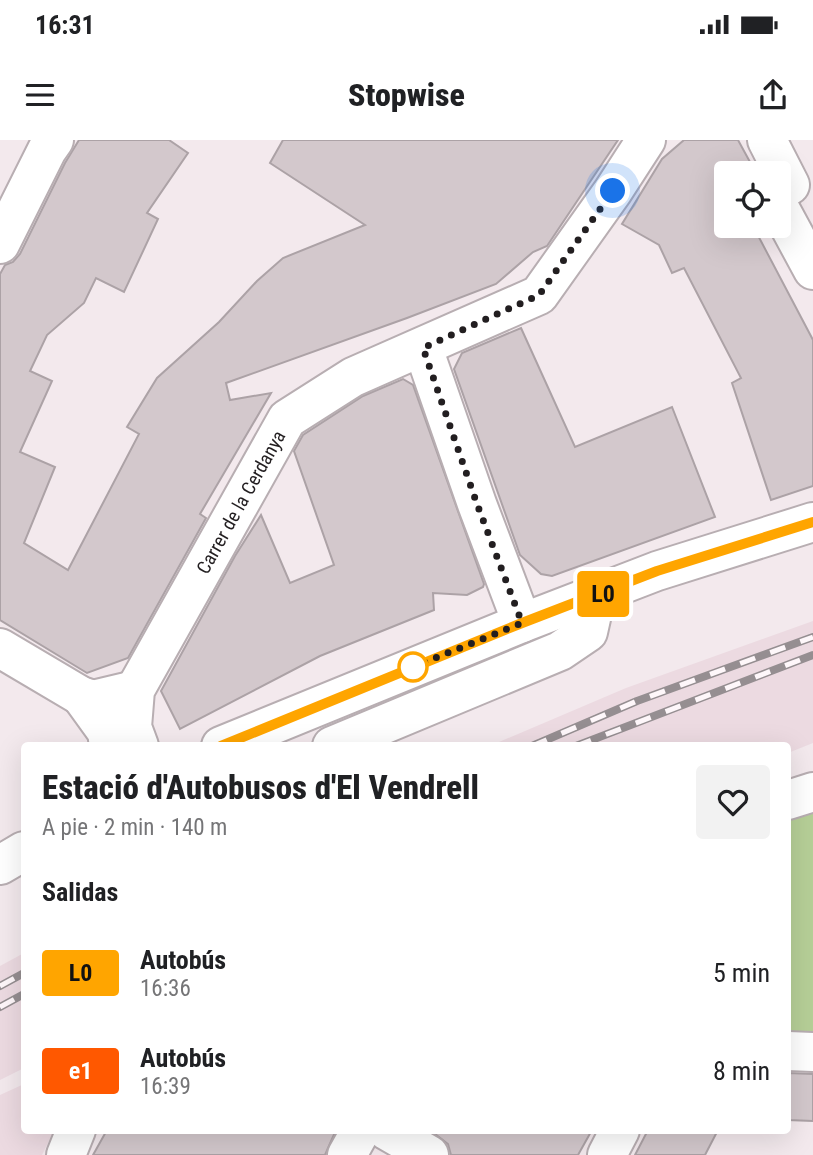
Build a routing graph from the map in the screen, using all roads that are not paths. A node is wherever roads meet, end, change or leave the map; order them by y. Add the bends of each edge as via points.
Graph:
1 (54, 140) edge
2 (646, 140) edge
3 (768, 140) edge
4 (774, 161) edge
5 (791, 214) edge
6 (0, 244) edge
7 (813, 270) edge
8 (423, 348) junction
9 (813, 522) edge
10 (596, 596) junction
11 (522, 623) junction
12 (0, 648) edge
13 (135, 690) junction
14 (81, 696) junction
15 (108, 742) edge
16 (138, 742) edge
17 (231, 742) edge
18 (342, 742) edge
19 (813, 792) edge
20 (791, 799) edge
21 (21, 853) edge
22 (0, 865) edge
23 (791, 1051) edge
24 (813, 1052) edge
25 (74, 1134) edge
26 (359, 1134) edge
27 (393, 1134) edge
28 (618, 1134) edge
29 (66, 1155) edge
30 (347, 1155) edge
31 (429, 1155) edge
32 (607, 1155) edge

1 - 6 street
2 - 8 street, Carrer de la Cerdanya via 539,295
3 - 4 street
5 - 7 street
8 - 11 street
8 - 13 street, Carrer de la Cerdanya via 354,377 287,419
9 - 10 street via 657,571
10 - 11 street
10 - 18 street via 588,632 560,651
11 - 17 street
12 - 14 street
13 - 14 street via 93,700
13 - 16 street, Carrer de la Cerdanya via 132,727
14 - 15 street via 107,732
19 - 20 street
21 - 22 street
23 - 24 street
25 - 29 street
26 - 30 street
27 - 31 street
28 - 32 street

